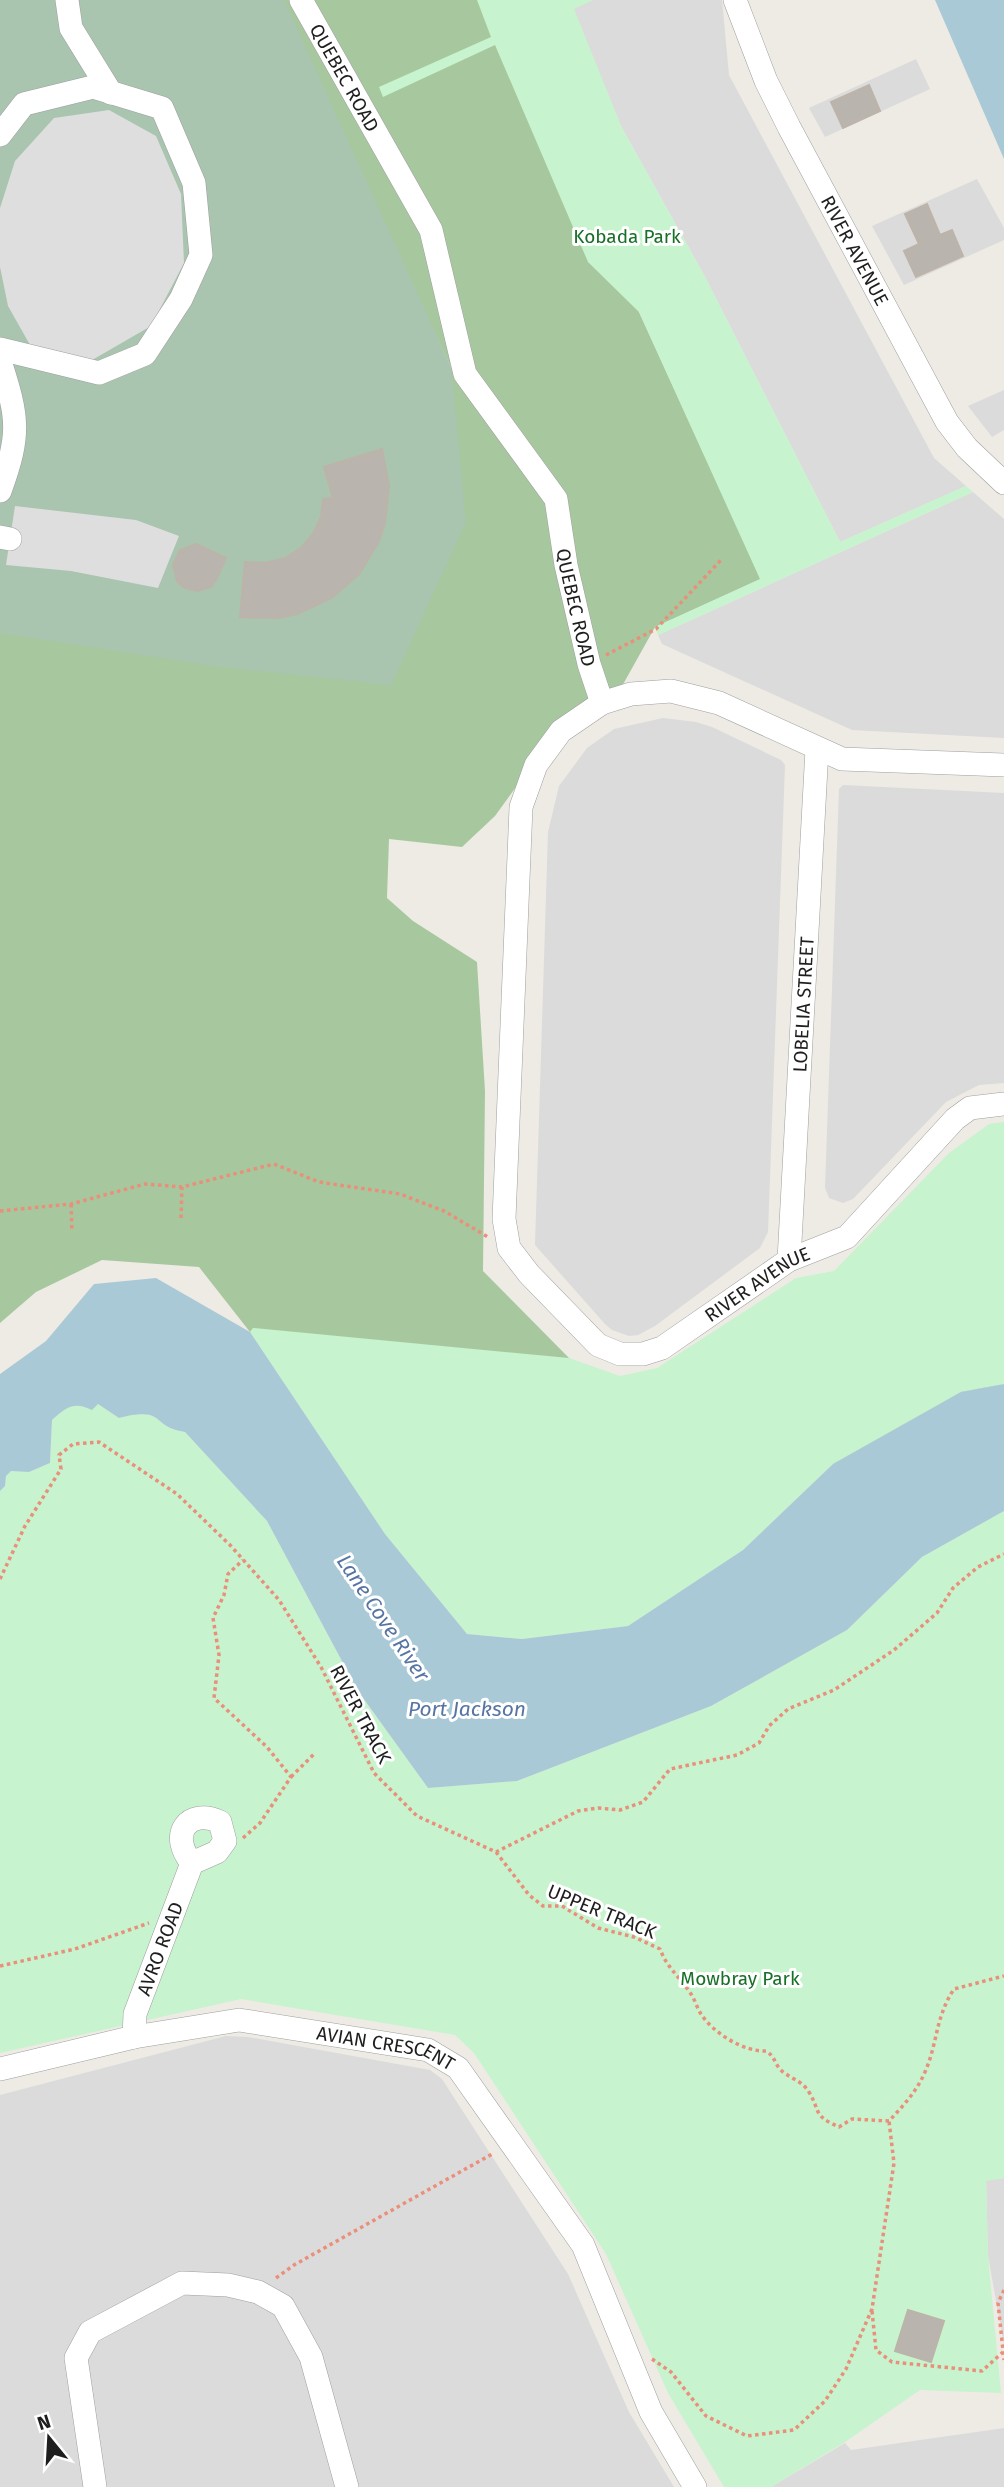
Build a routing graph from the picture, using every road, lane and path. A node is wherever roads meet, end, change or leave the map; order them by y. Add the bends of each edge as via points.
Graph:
1 (67, 0) edge
2 (301, 0) edge
3 (735, 0) edge
4 (111, 93) junction
5 (0, 135) edge
6 (0, 349) edge
7 (0, 361) edge
8 (1004, 483) edge
9 (0, 491) edge
10 (722, 560) dead end
11 (589, 664) junction
12 (602, 704) junction
13 (817, 749) junction
14 (1004, 765) edge
15 (1004, 1104) edge
16 (182, 1187) junction
17 (71, 1204) junction
18 (0, 1211) edge
19 (181, 1218) dead end
20 (72, 1232) dead end
21 (509, 1248) junction
22 (789, 1260) junction
23 (1004, 1554) edge
24 (243, 1560) junction
25 (0, 1578) edge
26 (314, 1754) dead end
27 (291, 1777) junction
28 (225, 1841) junction
29 (496, 1852) junction
30 (192, 1863) junction
31 (171, 1915) junction
32 (0, 1966) edge
33 (1004, 1976) edge
34 (134, 2037) junction
35 (0, 2069) edge
36 (889, 2121) junction
37 (511, 2143) junction
38 (1004, 2290) edge
39 (258, 2292) junction
40 (872, 2309) junction
41 (1003, 2352) edge
42 (1004, 2360) edge
43 (630, 2361) junction
44 (95, 2487) edge
45 (347, 2487) edge
46 (695, 2487) edge

1 - 4 street via 71,28
2 - 11 street, QUEBEC ROAD via 431,230 465,374 556,499
3 - 8 street, RIVER AVENUE via 789,127 947,422
4 - 5 street via 93,88 24,104
4 - 6 street via 162,108 194,183 201,255 181,299 145,354 99,373
7 - 9 street via 16,409 14,454
10 - 11 path via 656,629
11 - 12 street, QUEBEC ROAD
12 - 13 street via 631,694 671,691 719,703
12 - 21 street via 561,731 536,765 521,807 504,1219
13 - 14 street via 842,759
13 - 22 street, LOBELIA STREET
15 - 22 street, RIVER AVENUE via 970,1108 847,1237
16 - 17 path via 145,1184
16 - 19 path
16 - 21 path via 274,1164 318,1182 400,1194 446,1212
17 - 18 path
17 - 20 path
21 - 22 street, RIVER AVENUE via 598,1345 633,1356 662,1348
23 - 29 path via 961,1581 937,1614 894,1650 834,1690 788,1709 759,1742 737,1755 670,1769 643,1802 620,1810 578,1811
24 - 25 path, RIVER TRACK via 177,1494 99,1442 73,1444 58,1455 61,1469 25,1526
24 - 27 path via 228,1574 213,1618 219,1656 214,1698 267,1747
24 - 29 path, RIVER TRACK via 279,1600 321,1667 374,1773 417,1816
26 - 27 path
27 - 28 path via 260,1823 235,1844
28 - 30 street via 217,1852
28 - 30 street via 220,1822 201,1817 190,1822 180,1844
29 - 36 path, UPPER TRACK via 543,1906 562,1906 598,1928 660,1949 666,1966 690,1993 702,2016 740,2046 775,2057 780,2070 810,2093 818,2115 828,2123 839,2127 852,2119
30 - 31 street, AVRO ROAD
31 - 32 path via 75,1949
31 - 34 street, AVRO ROAD via 135,2014
33 - 36 path via 954,1989 940,2010 926,2072
34 - 35 street, AVIAN CRESCENT
34 - 37 street, AVIAN CRESCENT via 239,2020 428,2050 458,2068
36 - 40 path via 894,2163
37 - 39 path via 294,2265
37 - 43 street, AVIAN CRESCENT via 583,2245
38 - 41 path via 998,2303
39 - 44 street via 182,2283 90,2332 76,2358
39 - 45 street via 284,2306 311,2357
40 - 41 path via 876,2350 892,2362 982,2371
40 - 43 path via 846,2369 825,2402 794,2430 747,2436 706,2416 671,2372 650,2358
41 - 42 path
43 - 46 street, AVIAN CRESCENT via 651,2412

